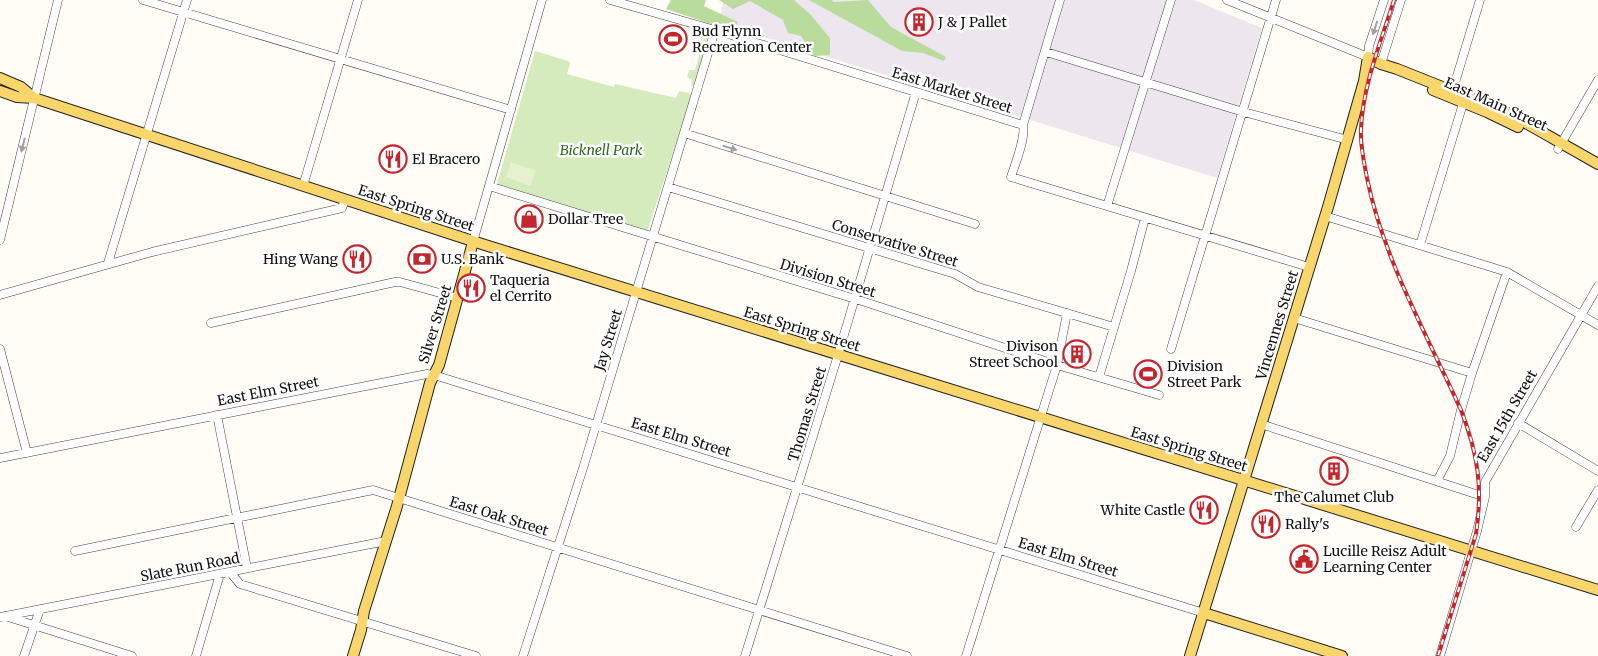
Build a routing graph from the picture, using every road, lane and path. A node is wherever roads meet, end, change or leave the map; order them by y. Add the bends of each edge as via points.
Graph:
1 (58, 0) edge
2 (143, 0) edge
3 (187, 0) edge
4 (358, 0) edge
5 (542, 0) edge
6 (610, 0) edge
7 (1060, 0) edge
8 (1171, 0) edge
9 (1227, 0) edge
10 (1276, 0) edge
11 (1384, 0) edge
12 (1401, 0) edge
13 (1480, 0) edge
14 (183, 12) junction
15 (1271, 18) junction
16 (715, 30) junction
17 (1046, 52) junction
18 (1368, 57) junction
19 (340, 59) junction
20 (1381, 64) junction
21 (0, 78) edge
22 (1598, 80) edge
23 (1146, 82) junction
24 (0, 91) edge
25 (916, 92) junction
26 (1452, 94) junction
27 (34, 98) junction
28 (1464, 99) junction
29 (511, 110) junction
30 (1243, 112) junction
31 (1023, 125) junction
32 (684, 133) junction
33 (146, 135) junction
34 (1348, 140) junction
35 (1560, 146) junction
36 (1598, 164) edge
37 (1598, 172) edge
38 (303, 186) junction
39 (489, 186) junction
40 (668, 187) junction
41 (885, 195) junction
42 (345, 200) junction
43 (1107, 206) junction
44 (1325, 216) junction
45 (1146, 218) junction
46 (975, 224) dead end
47 (1206, 236) junction
48 (653, 238) junction
49 (0, 240) edge
50 (473, 242) junction
51 (1420, 244) junction
52 (869, 248) junction
53 (108, 264) junction
54 (1309, 268) junction
55 (1507, 272) junction
56 (1598, 286) edge
57 (635, 292) junction
58 (0, 294) edge
59 (458, 298) junction
60 (855, 299) junction
61 (1067, 313) junction
62 (1581, 315) junction
63 (1294, 318) junction
64 (211, 323) dead end
65 (1598, 325) edge
66 (1114, 326) junction
67 (1171, 349) dead end
68 (0, 350) edge
69 (838, 355) junction
70 (1057, 365) junction
71 (1472, 373) junction
72 (434, 375) junction
73 (1099, 377) junction
74 (1159, 395) dead end
75 (217, 415) junction
76 (1042, 418) junction
77 (1518, 423) junction
78 (1261, 424) junction
79 (596, 425) junction
80 (26, 453) junction
81 (0, 458) edge
82 (1598, 471) edge
83 (1244, 480) junction
84 (1437, 481) junction
85 (797, 487) junction
86 (1598, 490) edge
87 (1485, 496) junction
88 (399, 498) junction
89 (237, 518) junction
90 (1576, 527) dead end
91 (386, 541) junction
92 (558, 548) junction
93 (999, 550) junction
94 (75, 551) dead end
95 (1472, 551) junction
96 (247, 568) junction
97 (230, 572) junction
98 (220, 574) junction
99 (1598, 590) edge
100 (40, 609) junction
101 (759, 610) junction
102 (1204, 613) junction
103 (2, 617) edge
104 (362, 622) junction
105 (35, 626) junction
106 (24, 656) edge
107 (132, 656) edge
108 (196, 656) edge
109 (353, 656) edge
110 (476, 656) edge
111 (523, 656) edge
112 (745, 656) edge
113 (908, 656) edge
114 (966, 656) edge
115 (1190, 656) edge
116 (1342, 656) edge
117 (1440, 656) edge

1 - 27 street
2 - 14 street
3 - 14 street
4 - 19 street
5 - 29 street, Silver Street
6 - 16 street, East Market Street
7 - 17 street
8 - 23 street
9 - 15 street
10 - 15 street
11 -> 18 street, Vincennes Street
12 - 20 street
13 - 26 street
14 - 19 street
14 - 33 street
15 - 18 street
15 - 30 street
16 - 25 street, East Market Street
16 - 32 street, Jay Street
17 - 23 street
17 - 31 street
18 - 20 main road, East Main Street
18 - 34 main road, Vincennes Street
19 - 29 street
19 - 38 street
20 - 26 main road, East Main Street
21 - 27 main road via 21,87
22 - 35 street
23 - 30 street
23 - 43 street
24 - 27 main road, East Spring Street
25 - 31 street, East Market Street
25 - 41 street, Thomas Street
26 - 28 main road, East Main Street
27 - 33 main road, East Spring Street
27 -> 49 street
28 - 35 main road, East Main Street via 1510,114
28 - 51 street
29 - 39 street, Silver Street
30 - 34 street
30 - 47 street
31 - 43 street, East Market Street via 1023,137 1011,177
32 - 40 street, Jay Street
32 -> 41 street
33 - 38 main road, East Spring Street
33 - 53 street
34 - 44 main road, Vincennes Street
35 - 36 main road, East Main Street
35 - 37 main road, East Main Street
38 - 42 main road, East Spring Street
39 - 48 street, Division Street
39 - 50 street, Silver Street
40 - 48 street, Jay Street
40 - 52 street, Conservative Street
41 - 46 street
41 - 52 street, Thomas Street
42 - 50 main road, East Spring Street
42 - 53 street via 342,208
43 - 45 street, East Market Street
44 - 51 street
44 - 54 main road, Vincennes Street
45 - 47 street, East Market Street
45 - 66 street
47 - 54 street, East Market Street
47 - 67 street
48 - 57 street, Jay Street
48 - 60 street, Division Street
50 - 57 main road, East Spring Street
50 - 59 main road, Silver Street
51 - 55 street
52 - 60 street, Thomas Street
52 - 61 street, Conservative Street
53 - 58 street
54 - 63 main road, Vincennes Street
55 - 62 street
55 - 71 street
56 - 62 street, East 15th Street
57 - 69 main road, East Spring Street
57 - 79 street, Jay Street
59 - 64 street via 395,282
59 - 72 main road, Silver Street
60 - 69 street, Thomas Street
60 - 70 street, Division Street
61 - 66 street, Conservative Street
61 - 70 street
62 - 65 street
62 - 77 street, East 15th Street
63 - 71 street
63 - 78 main road, Vincennes Street
66 - 73 street
68 - 80 street
69 - 76 main road, East Spring Street
69 - 85 street, Thomas Street
70 - 73 street, Division Street
70 - 76 street
71 - 84 street via 1450,456
72 - 75 street, East Elm Street
72 - 79 street, East Elm Street
72 - 88 main road, Silver Street
73 - 74 street, Division Street
75 - 80 street, East Elm Street
75 - 89 street
76 - 83 main road, East Spring Street
76 - 93 street
77 - 82 street
77 - 87 street, East 15th Street via 1485,482
78 - 83 main road, Vincennes Street
78 - 84 street
79 - 85 street, East Elm Street
79 - 92 street, Jay Street
80 - 81 street, East Elm Street
83 - 95 main road, East Spring Street
83 - 102 main road, Vincennes Street
84 - 87 street
85 - 93 street, East Elm Street
85 - 101 street, Thomas Street
86 - 90 street
87 - 95 street, East 15th Street
88 - 89 street, East Oak Street via 373,490
88 - 91 main road, Silver Street
88 - 92 street, East Oak Street
89 - 94 street, East Oak Street
89 - 96 street
91 - 96 street, Slate Run Road
91 - 104 main road, Silver Street
92 - 101 street, East Oak Street
92 - 111 street, Jay Street
93 - 102 street, East Elm Street
93 - 114 street
95 - 99 main road, East Spring Street
95 - 117 street, East 15th Street
96 - 97 street, Slate Run Road
97 - 98 street, Slate Run Road
97 - 104 street via 240,584
98 - 100 street, Slate Run Road
98 - 108 street
100 - 103 street, Slate Run Road
100 - 105 street
101 - 112 street, Thomas Street
101 - 113 street, East Oak Street
102 - 115 main road, Vincennes Street
102 - 116 main road, East Elm Street
103 - 105 street
104 - 109 main road, Silver Street
104 - 110 street
105 - 106 street
105 - 107 street

